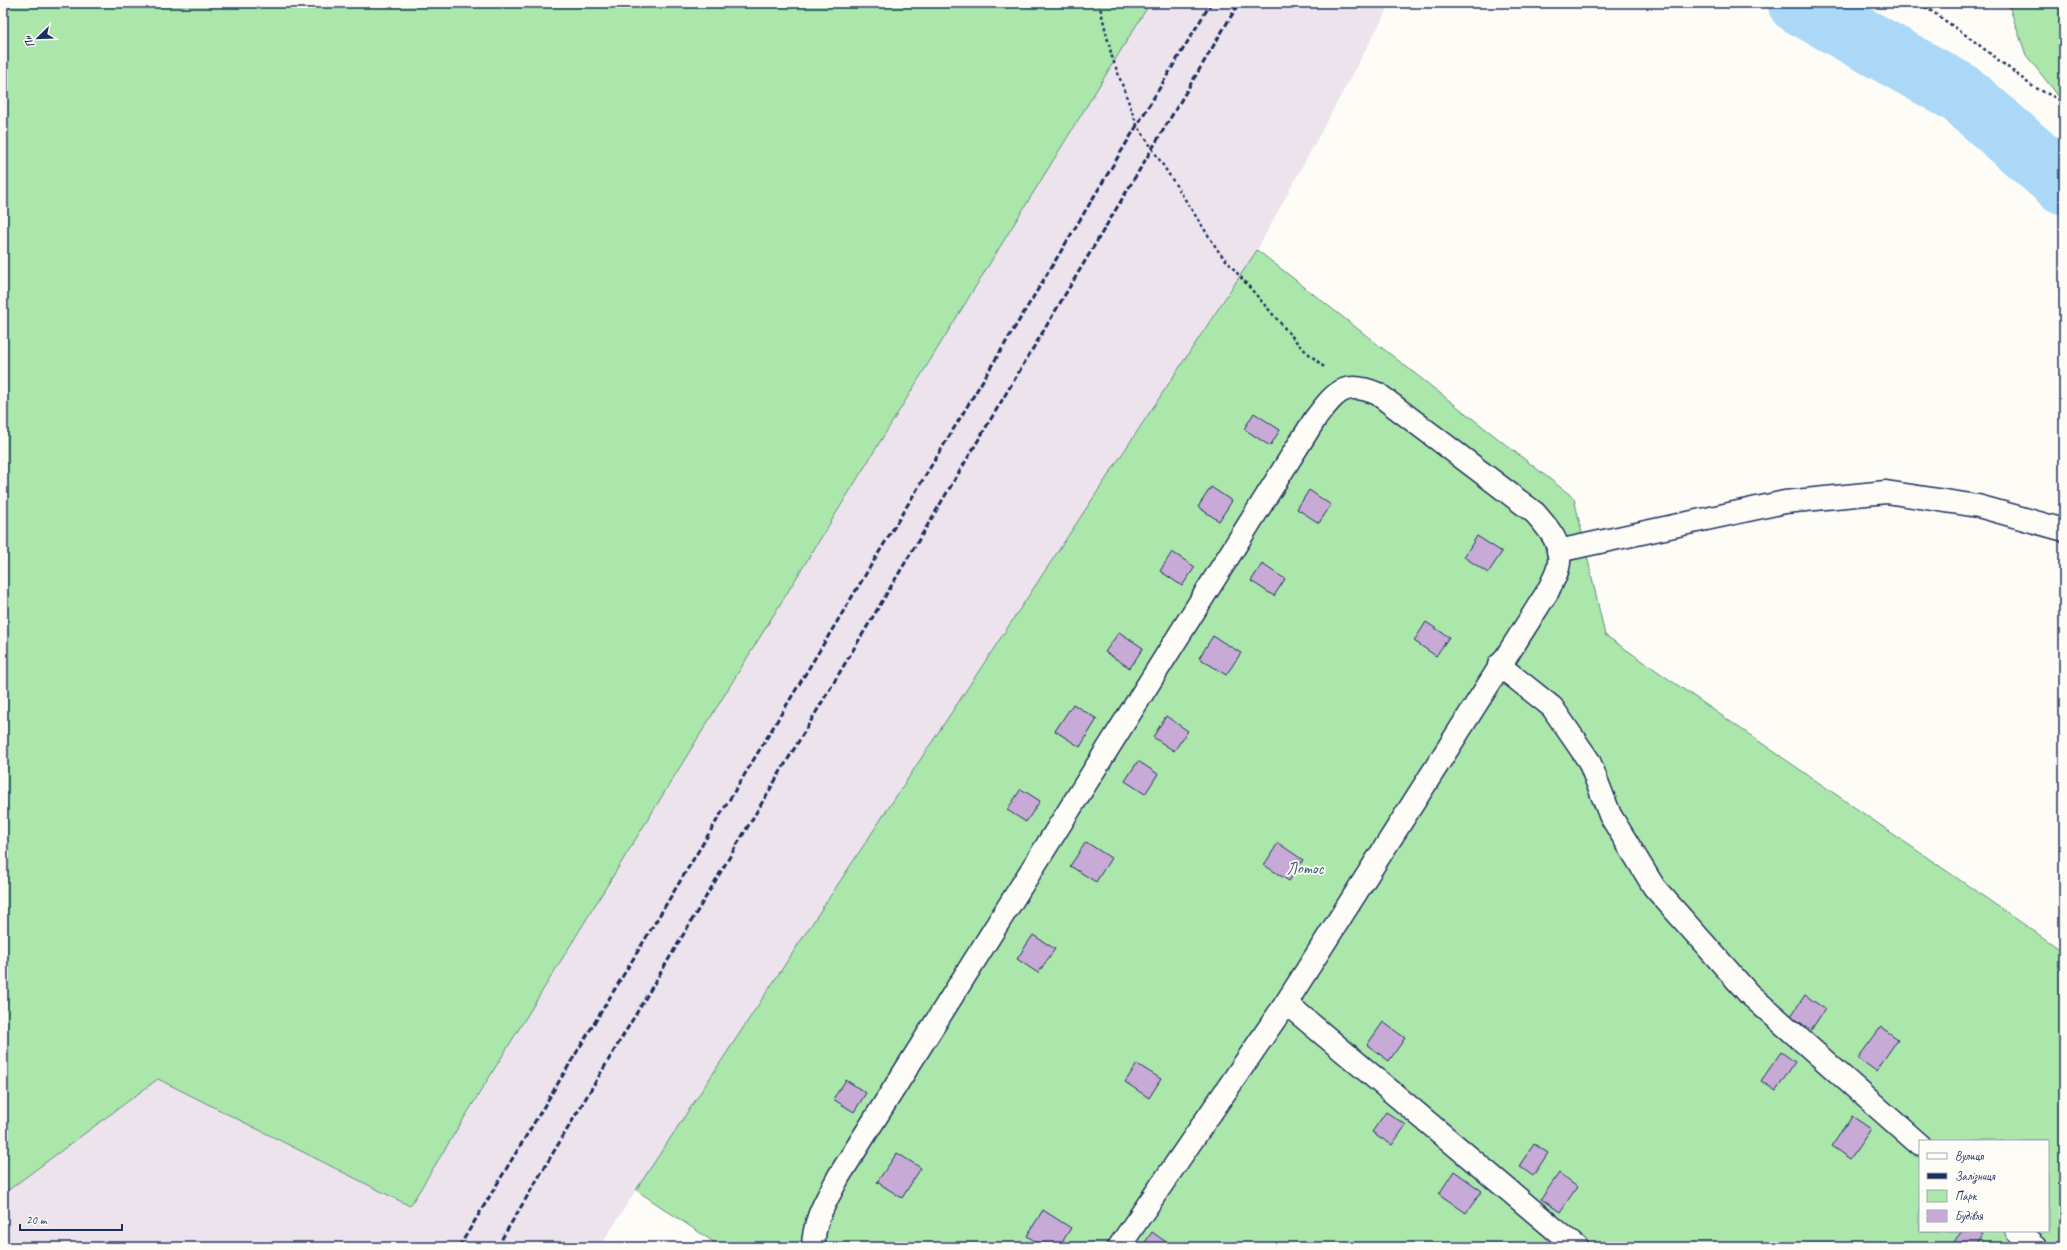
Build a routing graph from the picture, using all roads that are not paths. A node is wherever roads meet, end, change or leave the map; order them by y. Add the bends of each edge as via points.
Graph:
1 (2064, 530) edge
2 (1558, 551) junction
3 (1499, 665) junction
4 (1286, 1003) junction
5 (1919, 1144) edge
6 (2018, 1232) edge
7 (813, 1247) edge
8 (1120, 1247) edge
9 (1576, 1247) edge
10 (2035, 1247) edge

1 - 2 lane via 1978,506 1886,492 1785,502
2 - 3 lane via 1558,568 1548,591
2 - 7 lane via 1554,535 1535,513 1378,394 1363,388 1346,388 1330,399 1314,419 839,1176 813,1229
3 - 4 lane
3 - 5 lane via 1552,707 1589,761 1610,815 1659,893 1749,994
4 - 8 lane
4 - 9 lane
6 - 10 lane

